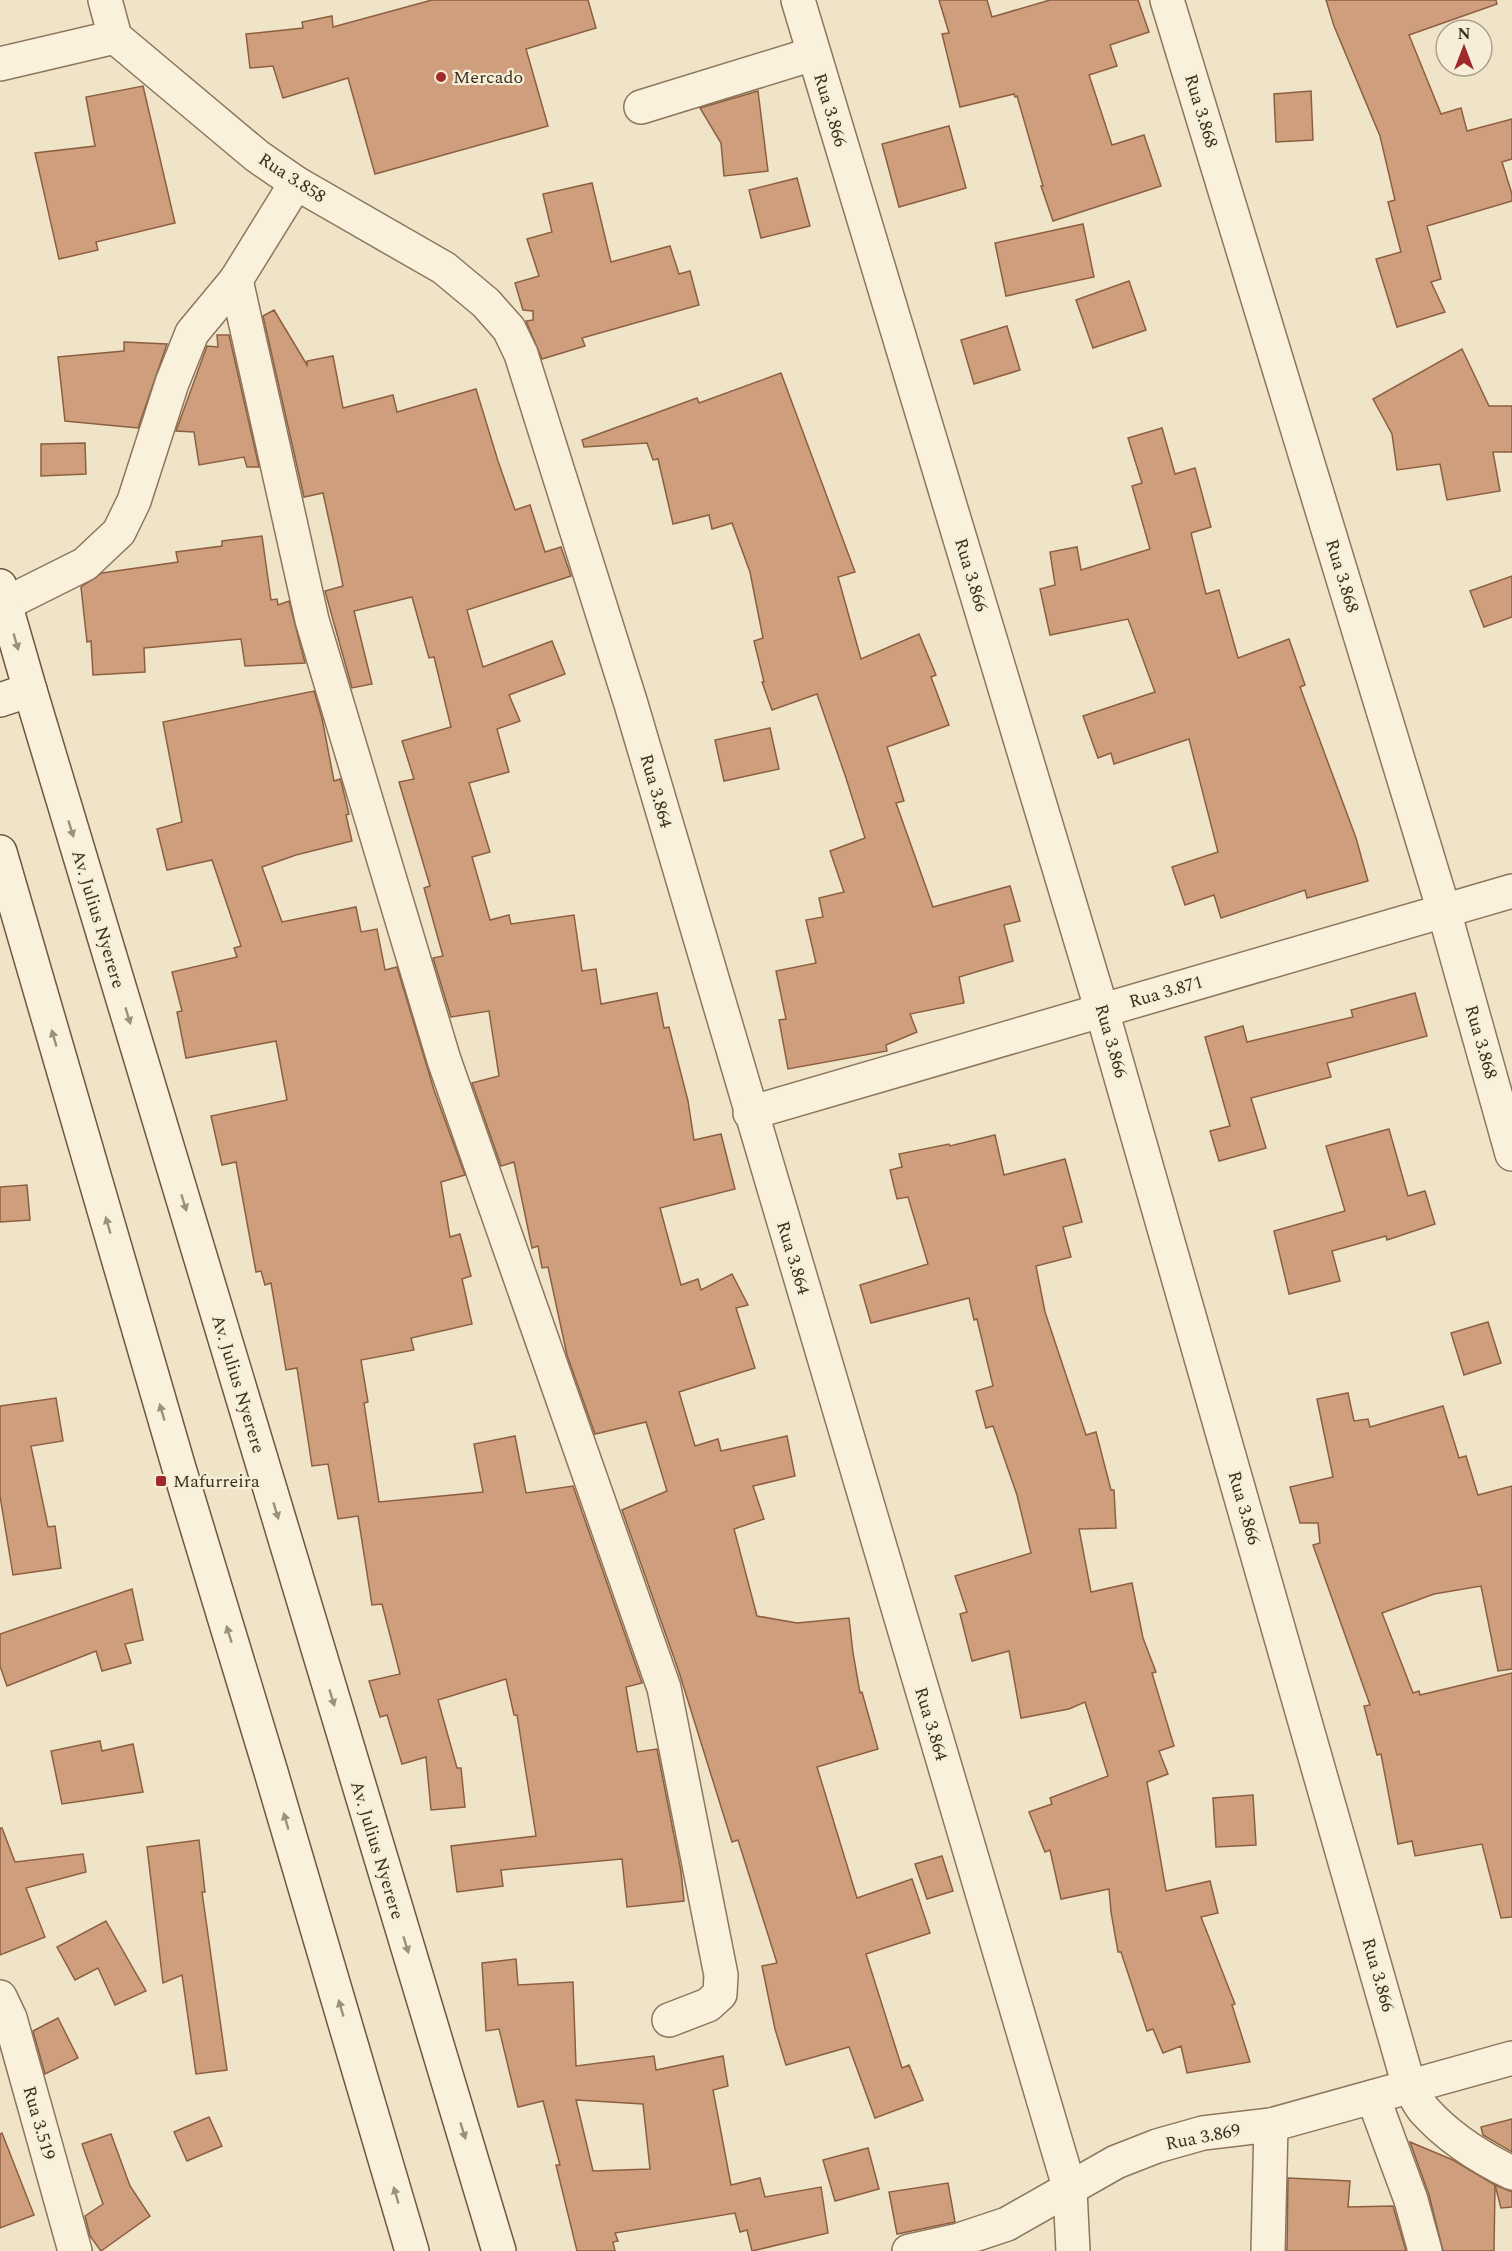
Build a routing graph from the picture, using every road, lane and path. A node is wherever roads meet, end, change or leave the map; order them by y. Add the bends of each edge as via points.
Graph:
1 (105, 0) edge
2 (798, 0) edge
3 (1167, 0) edge
4 (116, 37) junction
5 (813, 54) junction
6 (0, 64) edge
7 (641, 107) dead end
8 (296, 183) junction
9 (236, 280) junction
10 (508, 328) joint
11 (3, 595) edge
12 (15, 695) edge
13 (0, 852) edge
14 (1512, 891) edge
15 (1444, 911) junction
16 (1102, 1011) junction
17 (750, 1113) junction
18 (1512, 1154) edge
19 (3, 2012) edge
20 (669, 2020) dead end
21 (1512, 2058) edge
22 (1409, 2086) junction
23 (1373, 2097) junction
24 (1271, 2125) junction
25 (1512, 2173) edge
26 (1070, 2190) junction
27 (75, 2251) edge
28 (412, 2251) edge
29 (499, 2251) edge
30 (909, 2251) edge
31 (1073, 2251) edge
32 (1268, 2251) edge
33 (1425, 2251) edge

1 - 4 street
2 - 5 street, Rua 3.866
3 - 15 street, Rua 3.868
4 - 6 street
4 - 8 street, Rua 3.858 via 257,156
5 - 7 street
5 - 16 street, Rua 3.866
8 - 9 street
8 - 10 street, Rua 3.858 via 444,268 486,303
9 - 11 street via 192,333 134,501 119,532 85,564
9 - 20 street via 312,620 444,1060 664,1688 721,1975 720,1994 708,2005
10 - 17 street, Rua 3.864 via 521,354 631,704
11 -> 12 street, Av. Julius Nyerere
12 -> 29 street, Av. Julius Nyerere via 260,1455
28 -> 13 street
14 - 15 street, Rua 3.871
15 - 16 street, Rua 3.871
15 - 18 street, Rua 3.868
16 - 17 street, Rua 3.871
16 - 22 street, Rua 3.866
17 - 26 street, Rua 3.864
19 - 27 street, Rua 3.519
21 - 22 street, Rua 3.869
22 - 23 street, Rua 3.869
22 - 25 street, Rua 3.866 via 1423,2109 1447,2130 1491,2163
23 - 24 street, Rua 3.869
23 - 33 street via 1411,2200
24 - 26 street, Rua 3.869 via 1203,2133 1157,2146 1116,2162
24 - 32 street
26 - 30 street, Rua 3.869 via 1007,2224
26 - 31 street, Rua 3.864

